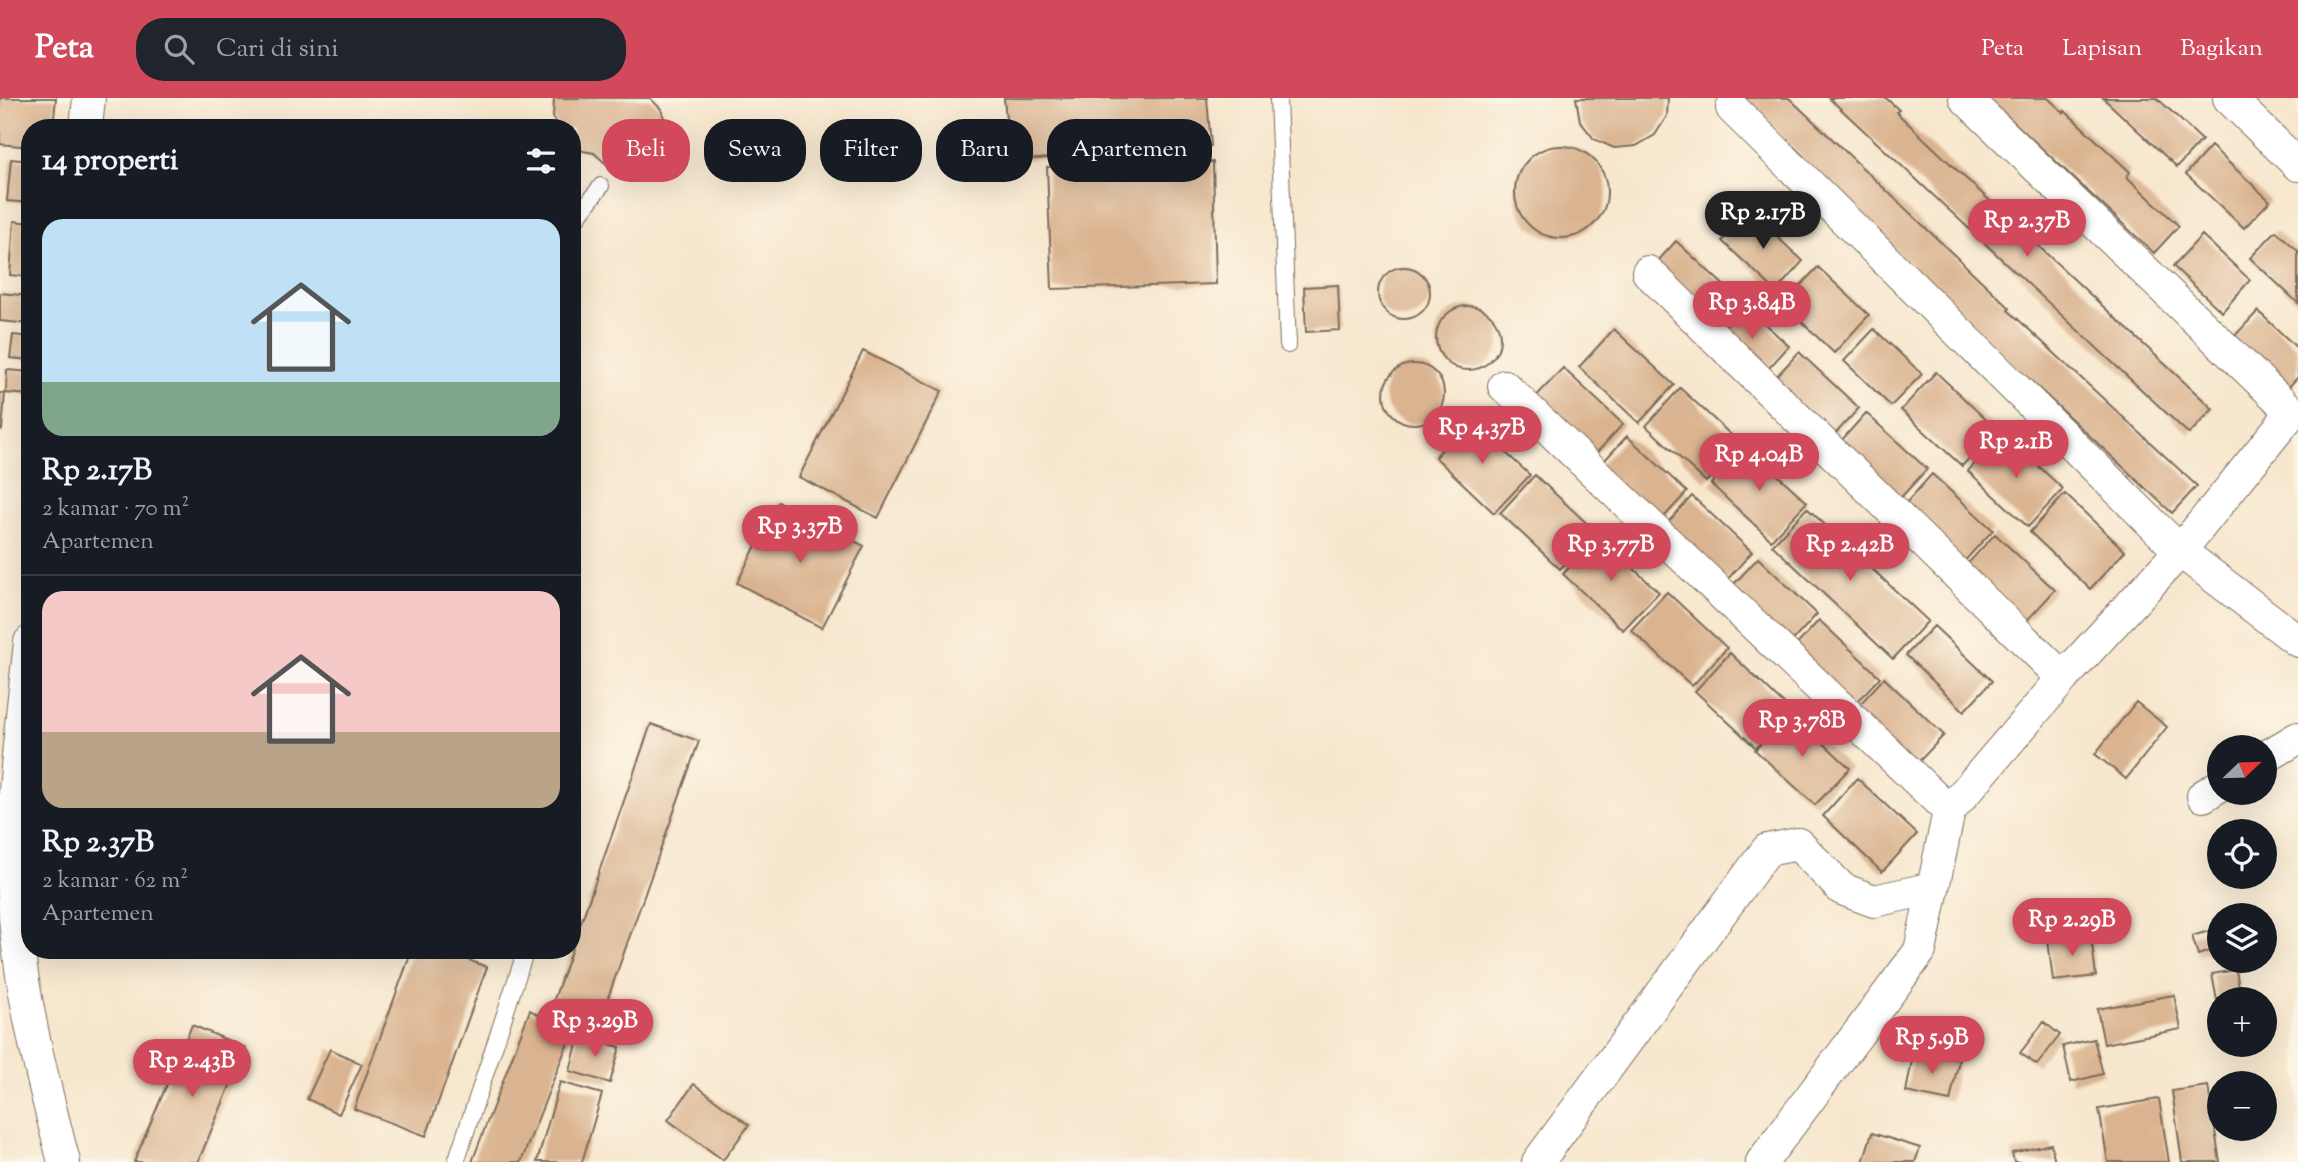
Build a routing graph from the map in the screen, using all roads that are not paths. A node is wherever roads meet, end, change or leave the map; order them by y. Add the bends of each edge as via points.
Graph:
1 (89, 98) edge
2 (1278, 98) edge
3 (1965, 98) edge
4 (2229, 98) edge
5 (1732, 108) dead end
6 (87, 119) edge
7 (2298, 165) edge
8 (601, 186) dead end
9 (581, 212) edge
10 (1648, 272) dead end
11 (1288, 345) dead end
12 (1504, 386) dead end
13 (2295, 408) edge
14 (2180, 551) junction
15 (2298, 641) edge
16 (2063, 678) junction
17 (21, 722) edge
18 (2298, 738) edge
19 (2277, 750) edge
20 (1949, 811) junction
21 (1933, 888) junction
22 (523, 959) edge
23 (64, 1162) edge
24 (456, 1162) edge
25 (1538, 1162) edge
26 (1762, 1162) edge

1 - 6 street
2 - 11 lane
3 - 13 street
4 - 7 street
5 - 14 street
8 - 9 lane
10 - 16 street
12 - 20 street
13 - 14 street
14 - 15 street
14 - 16 street
16 - 20 street
17 - 23 street via 13,855 16,927 31,1031
18 - 19 street
20 - 21 street
21 - 25 street via 1874,901 1842,889 1798,844 1767,850
21 - 26 street via 1920,951
22 - 24 lane

